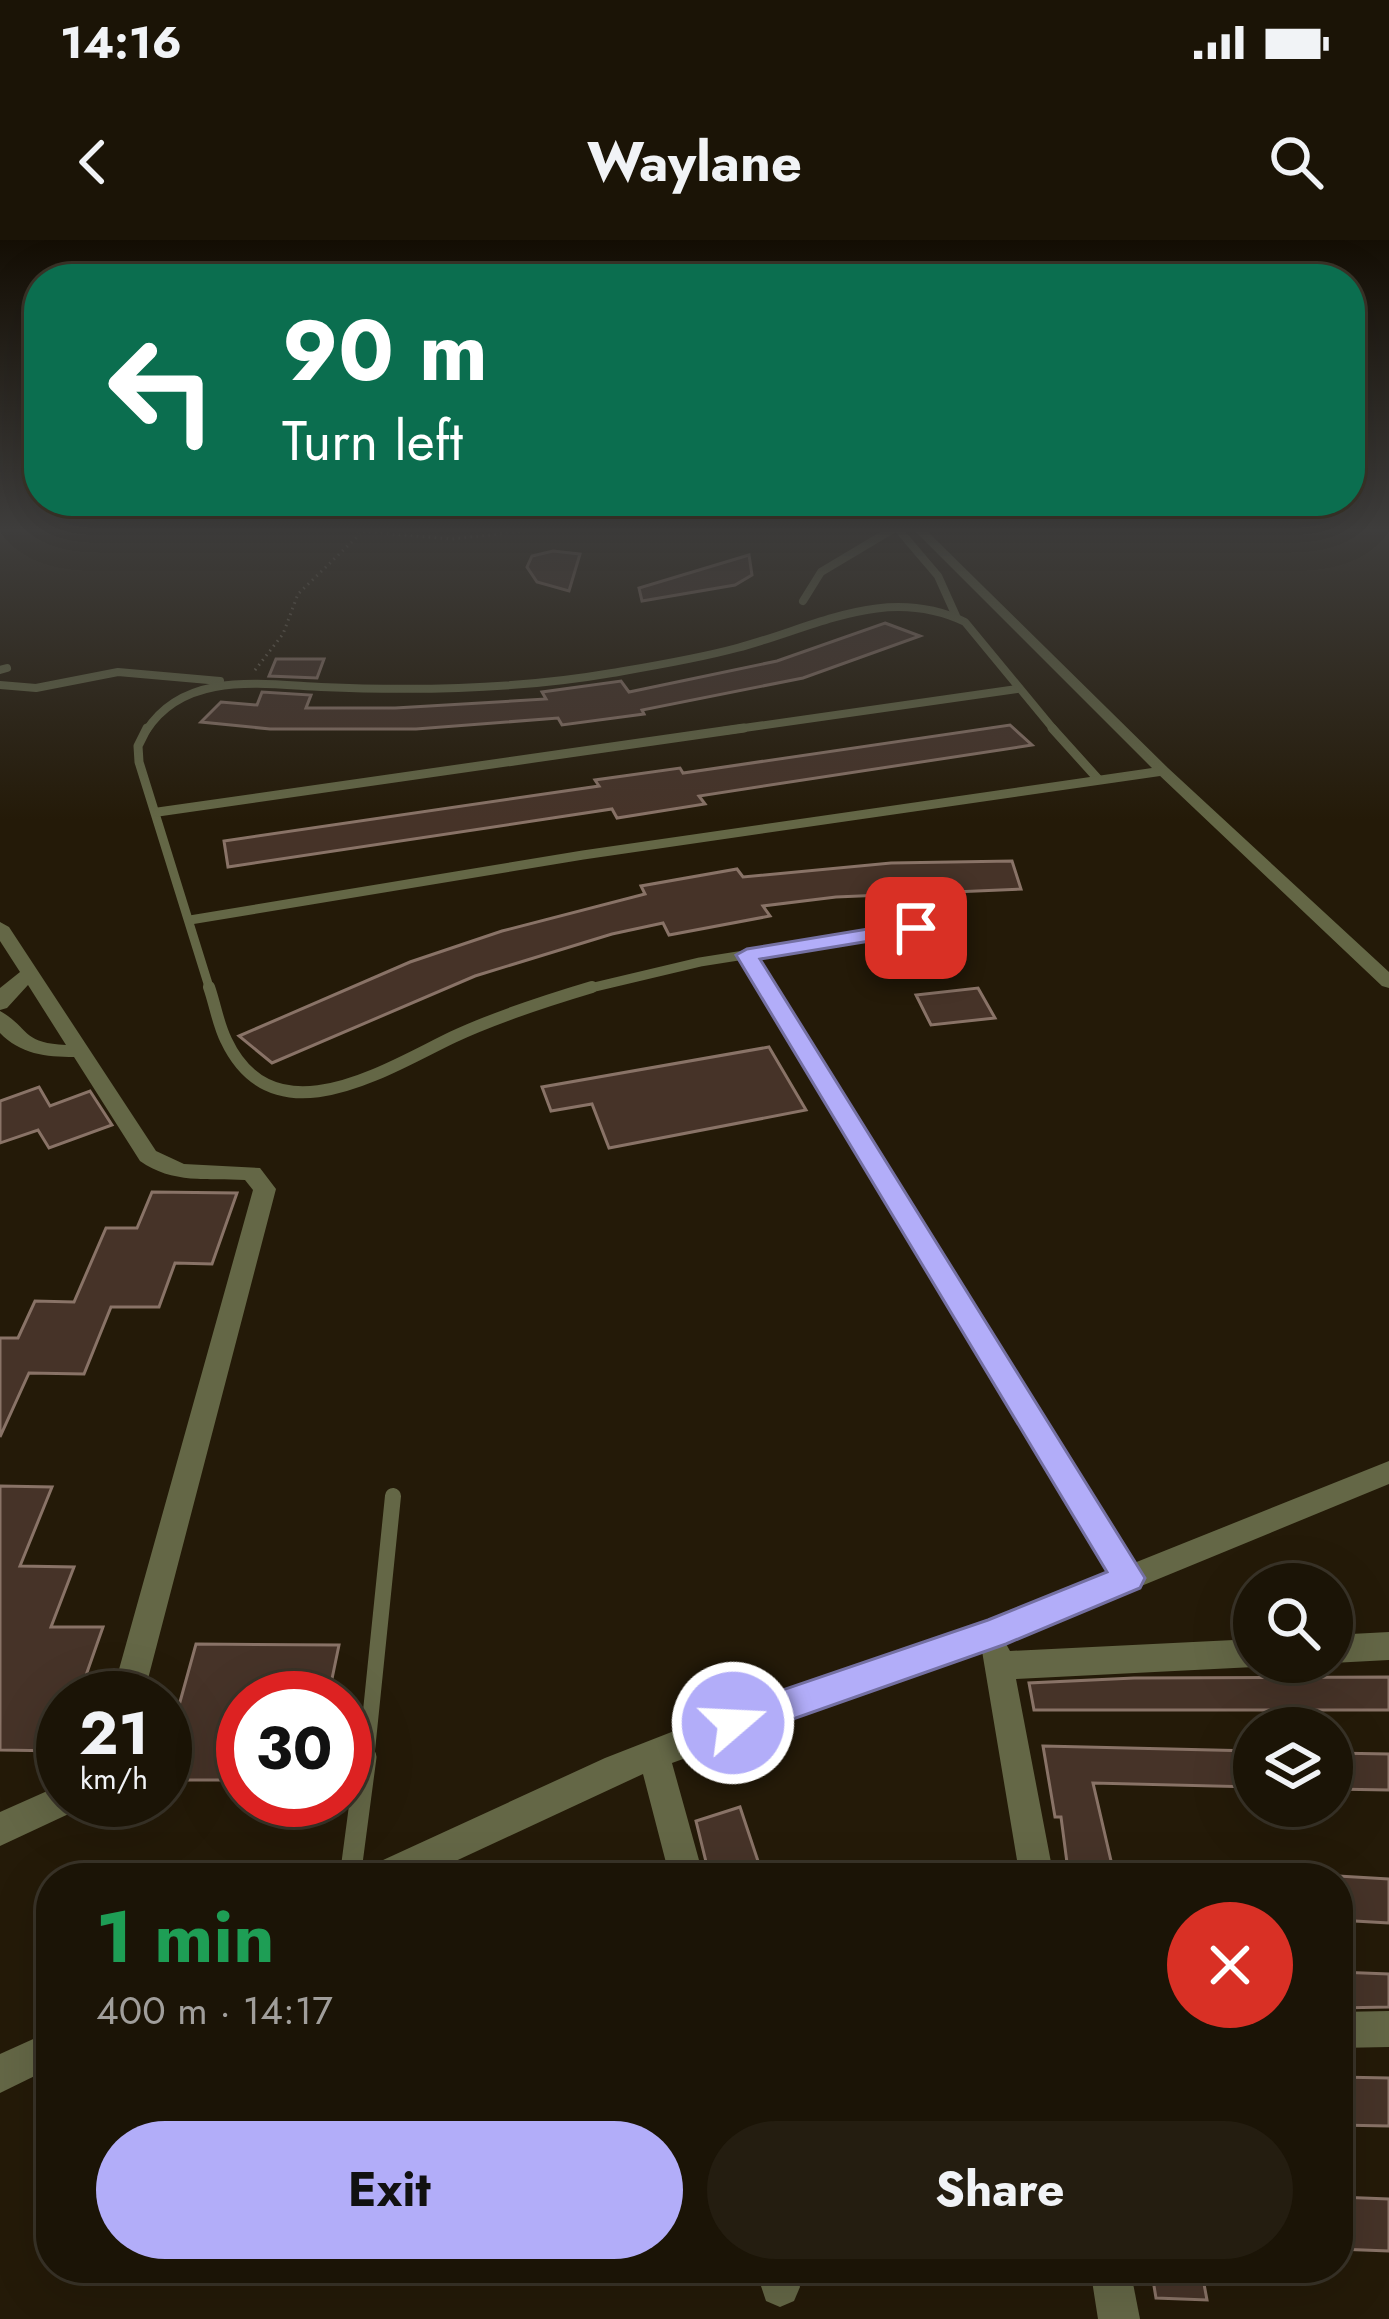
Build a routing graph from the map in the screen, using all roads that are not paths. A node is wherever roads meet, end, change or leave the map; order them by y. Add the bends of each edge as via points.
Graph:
1 (805, 626) edge
2 (964, 626) edge
3 (1017, 626) edge
4 (233, 683) junction
5 (0, 685) edge
6 (1017, 689) junction
7 (1162, 770) junction
8 (1098, 779) junction
9 (158, 812) junction
10 (190, 920) junction
11 (916, 928) dead end
12 (2, 934) edge
13 (747, 955) junction
14 (30, 974) junction
15 (1389, 982) edge
16 (0, 1004) edge
17 (0, 1017) edge
18 (80, 1051) junction
19 (1389, 1472) edge
20 (393, 1496) dead end
21 (1129, 1578) junction
22 (994, 1633) junction
23 (1389, 1646) edge
24 (1353, 1648) edge
25 (1233, 1654) edge
26 (998, 1666) junction
27 (134, 1671) edge
28 (654, 1755) junction
29 (36, 1812) edge
30 (0, 1829) edge
31 (352, 1863) edge
32 (415, 1863) edge
33 (683, 1863) edge
34 (1034, 1863) edge
35 (1389, 2029) edge
36 (1353, 2030) edge
37 (36, 2056) edge
38 (0, 2074) edge
39 (1113, 2283) edge
40 (1119, 2319) edge

1 - 4 lane via 671,663 508,685 398,691
2 - 6 lane
3 - 7 street
4 - 5 lane via 118,672 36,688
4 - 9 lane via 190,693 142,734 139,762
6 - 8 lane
6 - 9 lane
7 - 8 lane
7 - 15 street
8 - 10 lane
9 - 10 lane
10 - 13 lane via 226,1041 246,1072 295,1092 346,1085 577,992
11 - 13 lane
12 - 14 street
13 - 21 lane
14 - 16 street
14 - 18 street
17 - 18 street via 23,1045
18 - 27 street via 161,1168 252,1173 265,1189
19 - 21 street
20 - 31 lane
21 - 22 street
22 - 26 street
22 - 28 street
23 - 24 street
25 - 26 street
26 - 34 street
28 - 32 street
28 - 33 street
29 - 30 street
35 - 36 street
37 - 38 street
39 - 40 street

